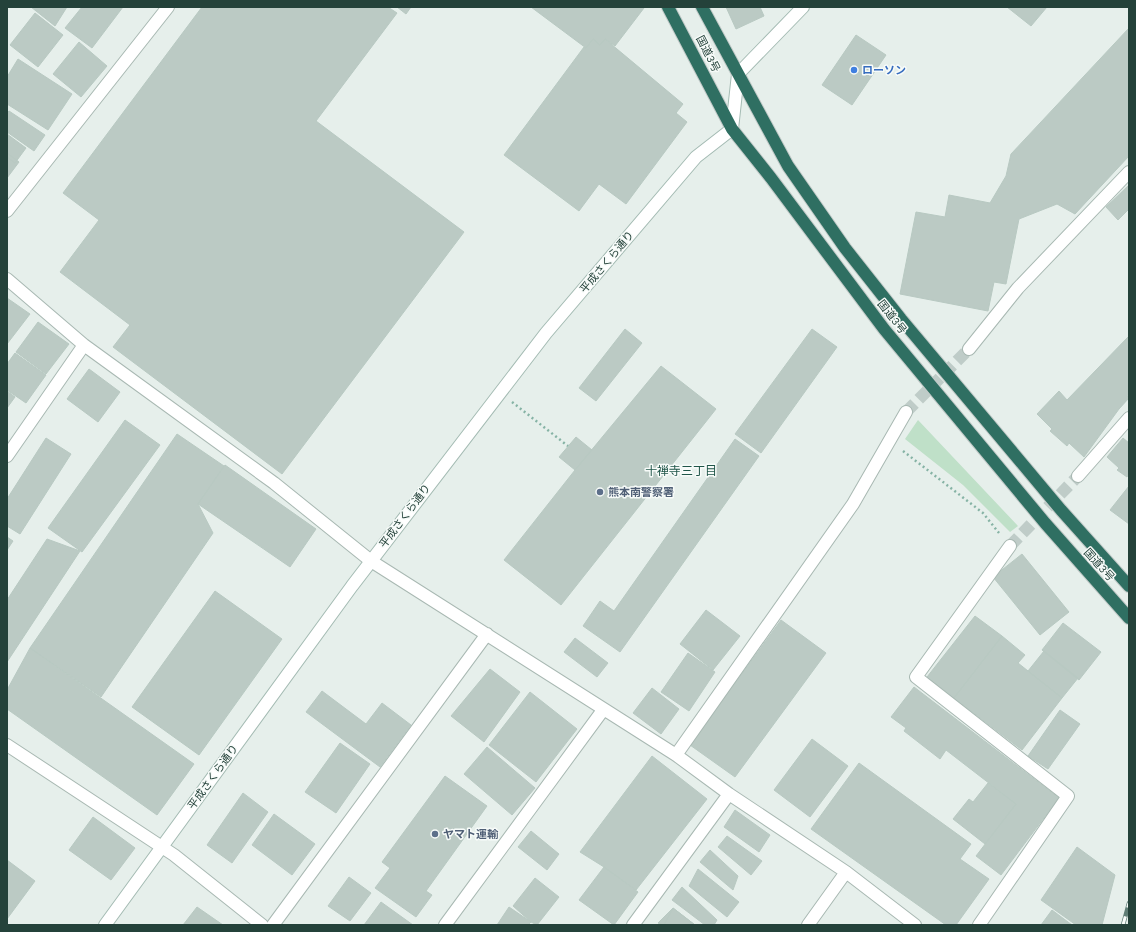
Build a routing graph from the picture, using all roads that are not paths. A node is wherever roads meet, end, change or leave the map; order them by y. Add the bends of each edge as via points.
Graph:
1 (168, 7) edge
2 (668, 7) edge
3 (702, 7) edge
4 (803, 7) edge
5 (738, 74) junction
6 (732, 129) junction
7 (1129, 172) edge
8 (7, 211) edge
9 (7, 279) edge
10 (84, 345) junction
11 (969, 349) tunnel mouth
12 (906, 412) tunnel mouth
13 (1129, 418) edge
14 (7, 456) edge
15 (1078, 476) tunnel mouth
16 (1010, 546) tunnel mouth
17 (371, 561) junction
18 (1129, 586) edge
19 (1129, 618) edge
20 (487, 634) junction
21 (604, 710) junction
22 (7, 745) edge
23 (676, 755) junction
24 (729, 794) junction
25 (162, 847) junction
26 (846, 872) junction
27 (105, 925) edge
28 (262, 925) edge
29 (273, 925) edge
30 (445, 925) edge
31 (633, 925) edge
32 (808, 925) edge
33 (915, 925) edge
34 (979, 925) edge

1 - 8 street
2 - 6 highway, 国道3号
3 - 5 highway, 国道3号
4 - 5 street
5 - 6 street
5 - 18 highway, 国道3号 via 788,166 845,248 911,331
6 - 17 street, 平成さくら通り via 696,157 546,333
6 - 19 highway, 国道3号 via 884,329 1045,523
7 - 11 street via 1018,288
9 - 10 street
10 - 14 street
10 - 17 street via 274,483
12 - 23 street via 853,504
13 - 15 street
16 - 34 street via 916,677 1068,796
17 - 20 street
17 - 25 street, 平成さくら通り
20 - 21 street
20 - 29 street
21 - 23 street
21 - 30 street
22 - 25 street
23 - 24 street
24 - 26 street
24 - 31 street
25 - 27 street, 平成さくら通り
25 - 28 street
26 - 32 street
26 - 33 street

